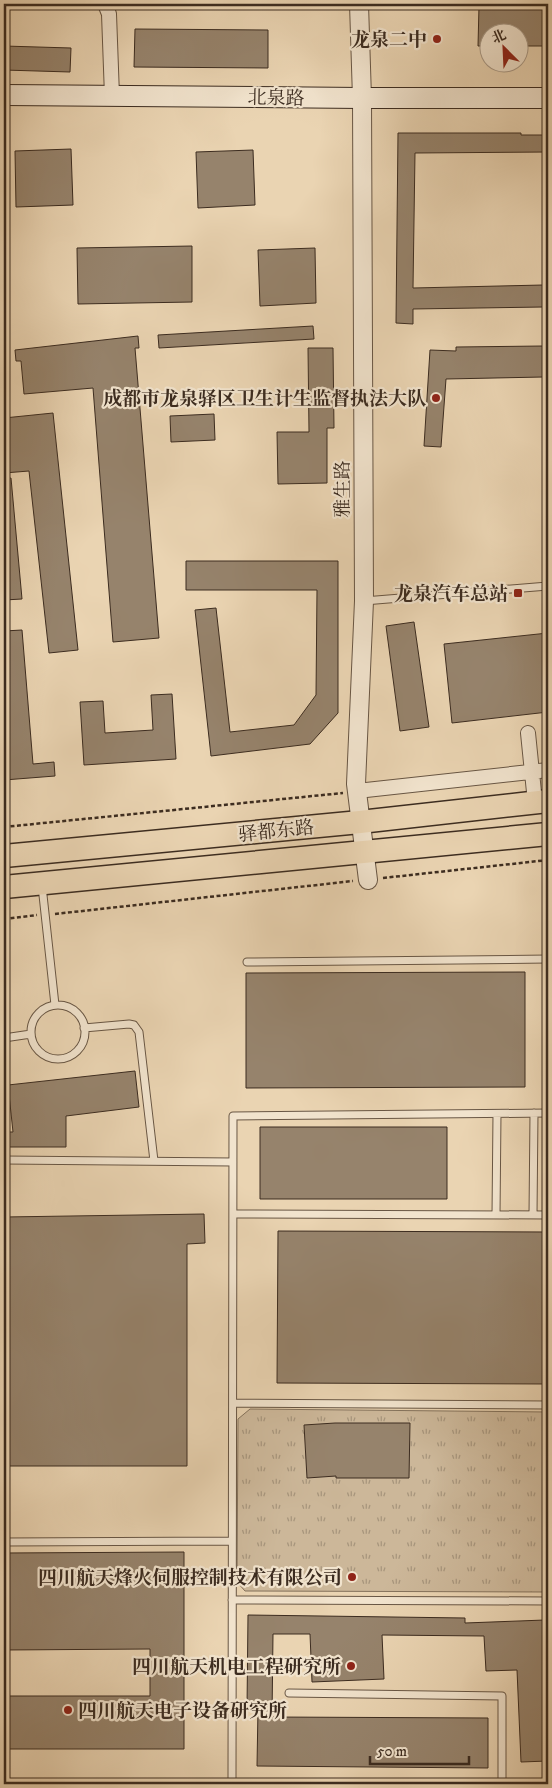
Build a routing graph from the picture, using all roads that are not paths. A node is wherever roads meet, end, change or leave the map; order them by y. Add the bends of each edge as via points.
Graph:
1 (105, 4) edge
2 (359, 4) edge
3 (4, 95) edge
4 (112, 96) junction
5 (548, 98) edge
6 (362, 103) junction
7 (4, 108) edge
8 (548, 108) edge
9 (548, 586) edge
10 (364, 601) junction
11 (528, 733) dead end
12 (548, 770) edge
13 (531, 772) junction
14 (357, 791) junction
15 (541, 802) edge
16 (360, 822) junction
17 (548, 834) edge
18 (364, 851) junction
19 (4, 856) edge
20 (368, 880) road end
21 (41, 884) junction
22 (4, 887) edge
23 (548, 959) edge
24 (247, 962) dead end
25 (55, 1005) junction
26 (84, 1028) junction
27 (31, 1034) junction
28 (4, 1038) edge
29 (534, 1113) junction
30 (548, 1113) edge
31 (497, 1114) junction
32 (4, 1160) edge
33 (154, 1161) junction
34 (233, 1162) junction
35 (233, 1214) junction
36 (496, 1215) junction
37 (533, 1215) junction
38 (548, 1215) edge
39 (233, 1403) junction
40 (548, 1405) edge
41 (232, 1541) junction
42 (4, 1542) edge
43 (232, 1600) junction
44 (548, 1601) edge
45 (289, 1693) dead end
46 (232, 1784) edge
47 (502, 1784) edge

1 - 4 street via 109,14
2 - 6 street, 雅生路
3 - 4 main road, 北泉路
4 - 6 main road, 北泉路
5 - 6 main road, 北泉路
6 - 7 main road, 北泉路
6 - 8 main road, 北泉路
6 - 10 street, 雅生路
9 - 10 lane
10 - 14 street, 雅生路
11 - 13 street
12 - 13 street
13 - 14 street
13 - 15 street
14 - 16 street, 雅生路
15 - 16 highway, 驿都东路
16 - 18 street, 雅生路
16 - 19 highway, 驿都东路
17 - 18 highway, 驿都东路
18 - 20 street, 雅生路
18 - 21 highway, 驿都东路
21 - 22 highway, 驿都东路
21 - 25 lane
23 - 24 lane
25 - 26 lane via 69,1007 76,1012
25 - 27 lane via 37,1016 32,1023
26 - 27 lane via 81,1045 68,1057 59,1059 51,1058 36,1048
26 - 33 lane via 129,1024 139,1032
27 - 28 lane
29 - 30 lane
29 - 31 lane
29 - 37 lane
31 - 34 lane via 233,1116
31 - 36 lane
32 - 33 lane
33 - 34 lane
34 - 35 lane
35 - 36 lane
35 - 39 lane
36 - 37 lane
37 - 38 lane
39 - 40 lane
39 - 41 lane
41 - 42 lane
41 - 43 lane
43 - 44 lane
43 - 46 lane
45 - 47 lane via 502,1696

